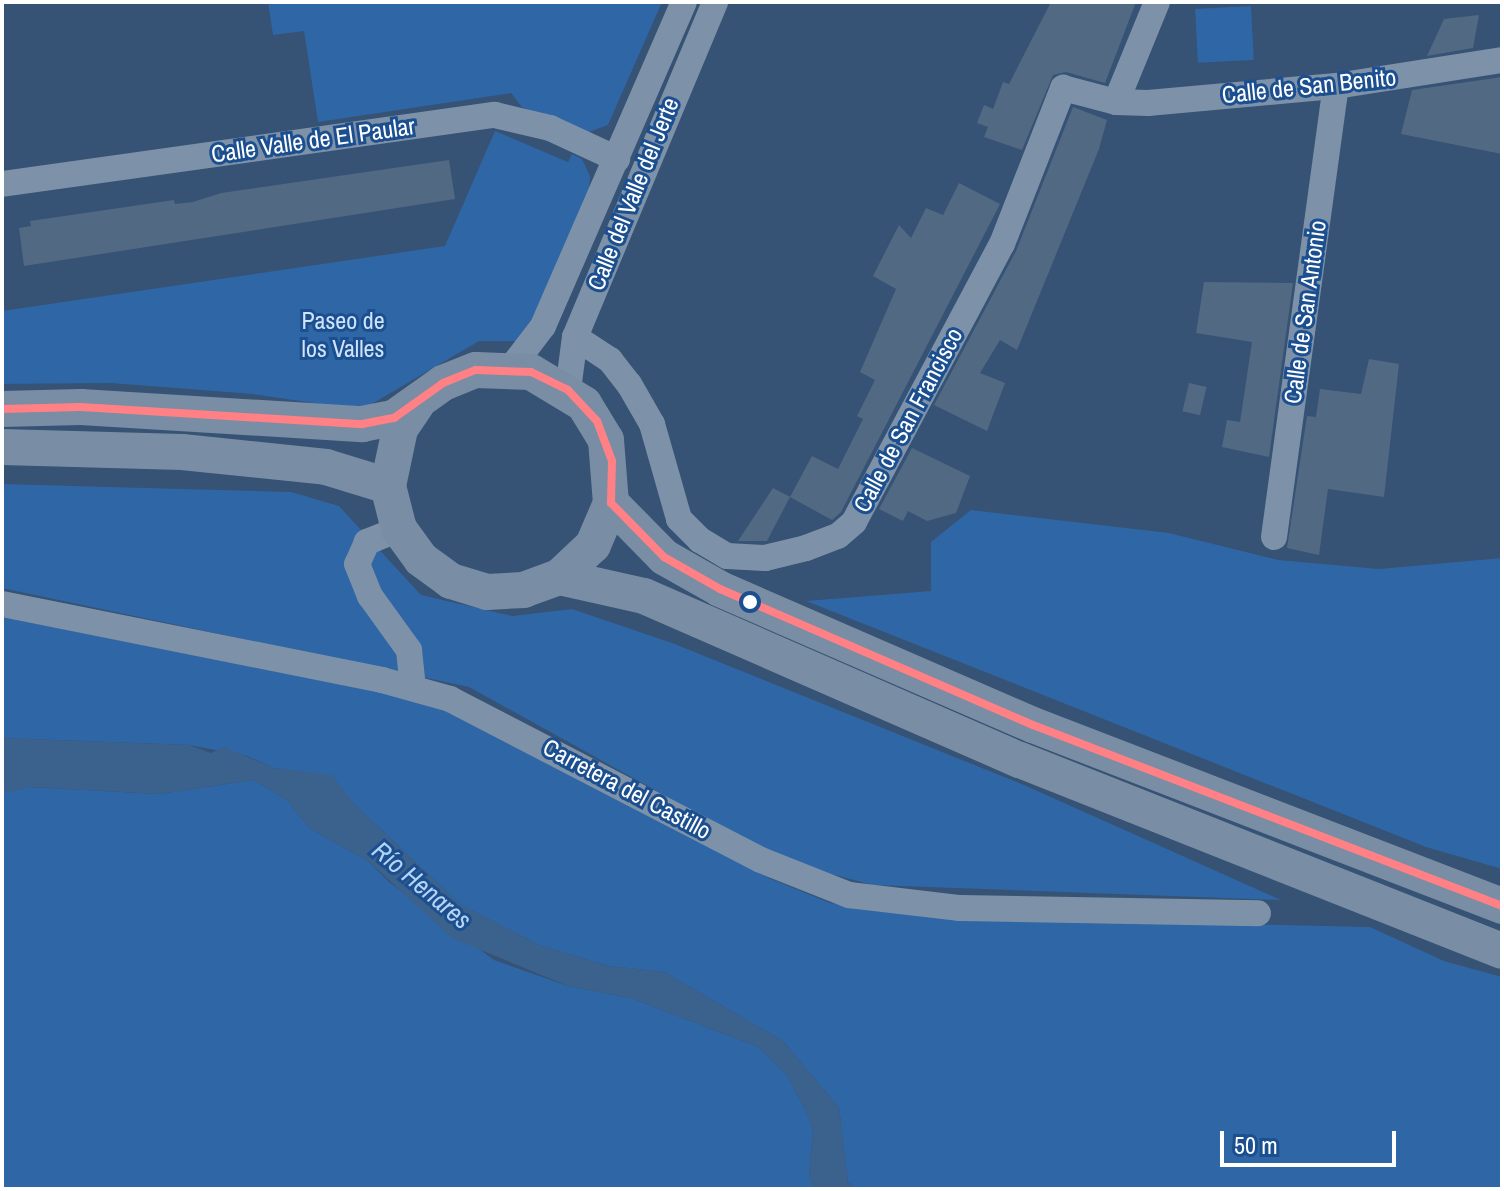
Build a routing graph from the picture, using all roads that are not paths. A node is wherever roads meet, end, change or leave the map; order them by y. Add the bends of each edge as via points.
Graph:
1 (684, 2) edge
2 (715, 2) edge
3 (1157, 2) edge
4 (1502, 60) edge
5 (1336, 86) junction
6 (1116, 102) junction
7 (617, 159) junction
8 (2, 184) edge
9 (575, 337) junction
10 (511, 368) junction
11 (568, 390) junction
12 (416, 405) junction
13 (2, 409) edge
14 (2, 447) edge
15 (388, 486) junction
16 (611, 503) junction
17 (399, 529) junction
18 (1274, 537) dead end
19 (559, 577) junction
20 (2, 604) edge
21 (413, 687) junction
22 (1502, 906) edge
23 (1258, 913) dead end
24 (1502, 951) edge

1 - 7 street, Calle del Valle del Jerte
2 - 9 street, Calle del Valle del Jerte
3 - 6 street
4 - 5 street, Calle de San Benito
5 - 6 street, Calle de San Benito
5 - 18 street, Calle de San Antonio
6 - 9 street, Calle de San Francisco via 1063,88 1002,244 854,522 838,536 765,558 727,556 700,540 679,519 652,424 629,384 610,360
7 - 8 street, Calle Valle de El Paular via 550,128 495,115
7 - 10 street, Calle del Valle del Jerte via 536,335
9 - 11 street, Calle del Valle del Jerte
10 - 11 main road
10 - 12 main road via 465,374 443,383
11 - 16 main road via 584,404 606,440 613,471
12 - 13 main road via 394,418 350,424 81,407
12 - 15 main road via 395,443
14 - 15 main road via 211,455 326,467
15 - 17 main road
16 - 19 main road via 593,545
16 - 22 main road via 664,557 720,589 1033,725
17 - 19 main road via 421,559 463,585 487,592 524,590
17 - 21 street via 367,542 357,564 370,596 409,650
19 - 24 main road via 644,596 1020,760
20 - 21 street, Carretera del Castillo
21 - 23 street, Carretera del Castillo via 487,714 761,860 849,895 960,908

